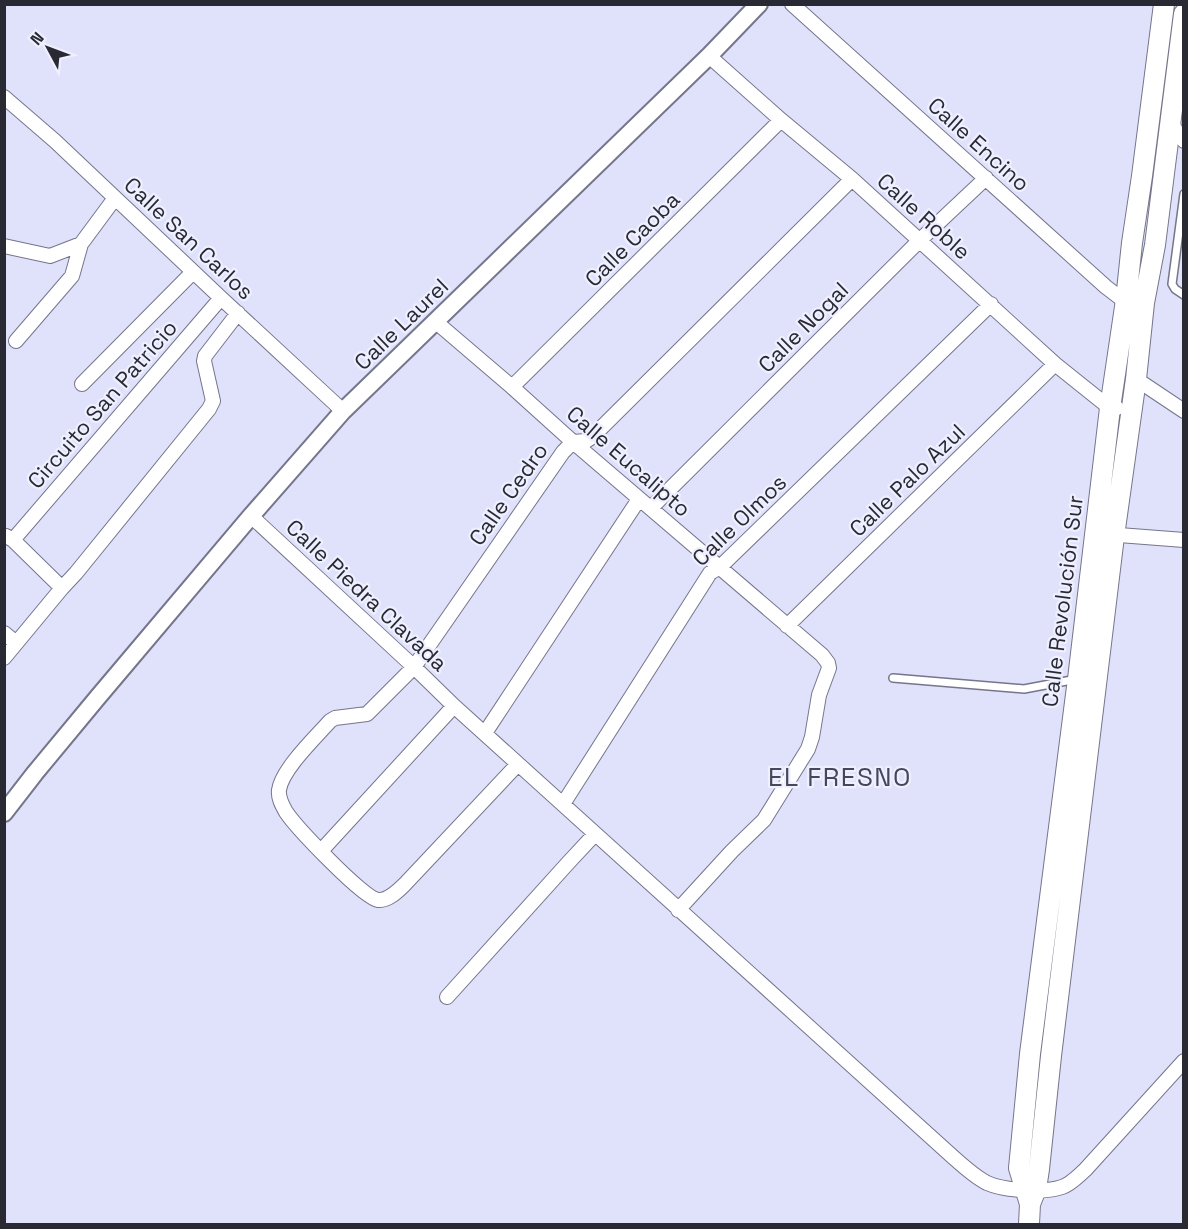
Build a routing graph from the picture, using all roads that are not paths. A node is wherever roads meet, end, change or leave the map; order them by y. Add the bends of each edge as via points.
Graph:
1 (759, 4) edge
2 (792, 4) edge
3 (1164, 4) edge
4 (1184, 14) edge
5 (709, 56) junction
6 (7, 103) edge
7 (1149, 118) junction
8 (1170, 119) junction
9 (781, 120) junction
10 (1184, 141) edge
11 (1143, 176) junction
12 (1163, 177) junction
13 (986, 178) junction
14 (852, 179) junction
15 (1184, 194) edge
16 (115, 198) junction
17 (920, 240) junction
18 (1132, 243) junction
19 (81, 244) junction
20 (1155, 244) junction
21 (4, 246) edge
22 (193, 272) junction
23 (1184, 295) edge
24 (220, 298) junction
25 (1135, 302) junction
26 (991, 304) junction
27 (238, 313) junction
28 (436, 322) junction
29 (16, 341) dead end
30 (185, 341) junction
31 (205, 356) junction
32 (1055, 364) junction
33 (1136, 379) junction
34 (82, 384) dead end
35 (512, 387) junction
36 (1132, 407) junction
37 (1110, 408) junction
38 (343, 411) junction
39 (1184, 411) edge
40 (573, 442) junction
41 (639, 499) junction
42 (651, 508) junction
43 (251, 516) junction
44 (1095, 532) junction
45 (1114, 536) junction
46 (8, 538) edge
47 (1184, 540) edge
48 (720, 567) junction
49 (62, 588) junction
50 (787, 626) junction
51 (4, 633) edge
52 (16, 643) junction
53 (4, 658) edge
54 (414, 667) junction
55 (893, 678) dead end
56 (1077, 679) junction
57 (1097, 679) junction
58 (454, 706) junction
59 (484, 733) junction
60 (518, 764) junction
61 (563, 804) junction
62 (4, 813) edge
63 (596, 834) junction
64 (321, 851) junction
65 (678, 910) junction
66 (1047, 918) junction
67 (1067, 920) junction
68 (447, 997) dead end
69 (1030, 1054) junction
70 (1051, 1056) junction
71 (1184, 1061) edge
72 (1030, 1205) edge

1 - 5 street, Calle Laurel
2 - 13 street, Calle Encino
3 - 7 main road, Calle Revolución Sur
4 - 8 main road, Calle Revolución Sur
5 - 9 street, Calle Roble
5 - 28 street, Calle Laurel
6 - 16 street, Calle San Carlos via 55,141
7 - 8 street
7 - 11 main road, Calle Revolución Sur
8 - 10 street
8 - 12 main road, Calle Revolución Sur
9 - 14 street, Calle Roble
9 - 35 street, Calle Caoba
11 - 12 main road
11 - 18 main road, Calle Revolución Sur
12 - 20 main road, Calle Revolución Sur
13 - 17 street, Calle Nogal
13 - 25 street, Calle Encino via 1113,293
14 - 17 street, Calle Roble
14 - 40 street, Calle Cedro via 592,437
15 - 23 lane via 1172,284
16 - 19 street
16 - 22 street, Calle San Carlos
17 - 26 street, Calle Roble
17 - 42 street, Calle Nogal
18 - 20 main road
18 - 25 main road, Calle Revolución Sur
19 - 21 street via 50,256
19 - 29 street via 72,276
20 - 25 main road, Calle Revolución Sur
22 - 24 street, Calle San Carlos
22 - 34 street
24 - 27 street, Calle San Carlos
24 - 30 street, Circuito San Patricio
25 - 33 main road, Calle Revolución Sur
25 - 37 main road, Calle Revolución Sur
26 - 32 street, Calle Roble
26 - 48 street, Calle Olmos
27 - 31 street, Circuito San Patricio
27 - 38 street, Calle San Carlos
28 - 35 street, Calle Eucalipto
28 - 38 street, Calle Laurel
30 - 31 street
30 - 46 street, Circuito San Patricio
31 - 49 street, Circuito San Patricio via 213,401 209,409
32 - 37 street, Calle Roble
32 - 50 street, Calle Palo Azul
33 - 36 main road, Calle Revolución Sur
33 - 39 street
35 - 40 street, Calle Eucalipto
36 - 37 street
36 - 45 main road, Calle Revolución Sur
37 - 44 main road, Calle Revolución Sur
38 - 43 street, Calle Laurel
40 - 41 street, Calle Eucalipto
40 - 54 street, Calle Cedro via 554,463
41 - 42 street, Calle Eucalipto
41 - 59 street
42 - 48 street, Calle Eucalipto
43 - 54 street, Calle Piedra Clavada
43 - 62 street, Calle Laurel
44 - 45 street
44 - 56 main road, Calle Revolución Sur
45 - 47 street
45 - 57 main road, Calle Revolución Sur
46 - 49 street, Circuito San Patricio
48 - 50 street, Calle Eucalipto
48 - 61 street, Calle Olmos via 710,573 692,600
49 - 52 street, Circuito San Patricio
50 - 65 street, Calle Eucalipto via 822,655 830,668 819,695 808,749 764,820
51 - 52 street
52 - 53 street, Circuito San Patricio
54 - 58 street, Calle Piedra Clavada
54 - 64 street, Calle Cedro via 368,714 330,721 289,768 279,798 291,819
55 - 56 lane via 1024,689
56 - 57 lane
56 - 66 main road, Calle Revolución Sur
57 - 67 main road, Calle Revolución Sur
58 - 59 street, Calle Piedra Clavada
58 - 64 street
59 - 60 street, Calle Piedra Clavada
60 - 61 street, Calle Piedra Clavada
60 - 64 street via 388,898 370,897
61 - 63 street, Calle Piedra Clavada
63 - 65 street, Calle Piedra Clavada
63 - 68 street
65 - 72 street, Calle Piedra Clavada via 967,1170
66 - 67 main road
66 - 69 main road, Calle Revolución Sur
67 - 70 main road, Calle Revolución Sur
69 - 70 main road
69 - 72 main road, Calle Revolución Sur via 1019,1168
70 - 72 main road, Calle Revolución Sur via 1040,1169
71 - 72 street via 1077,1178

